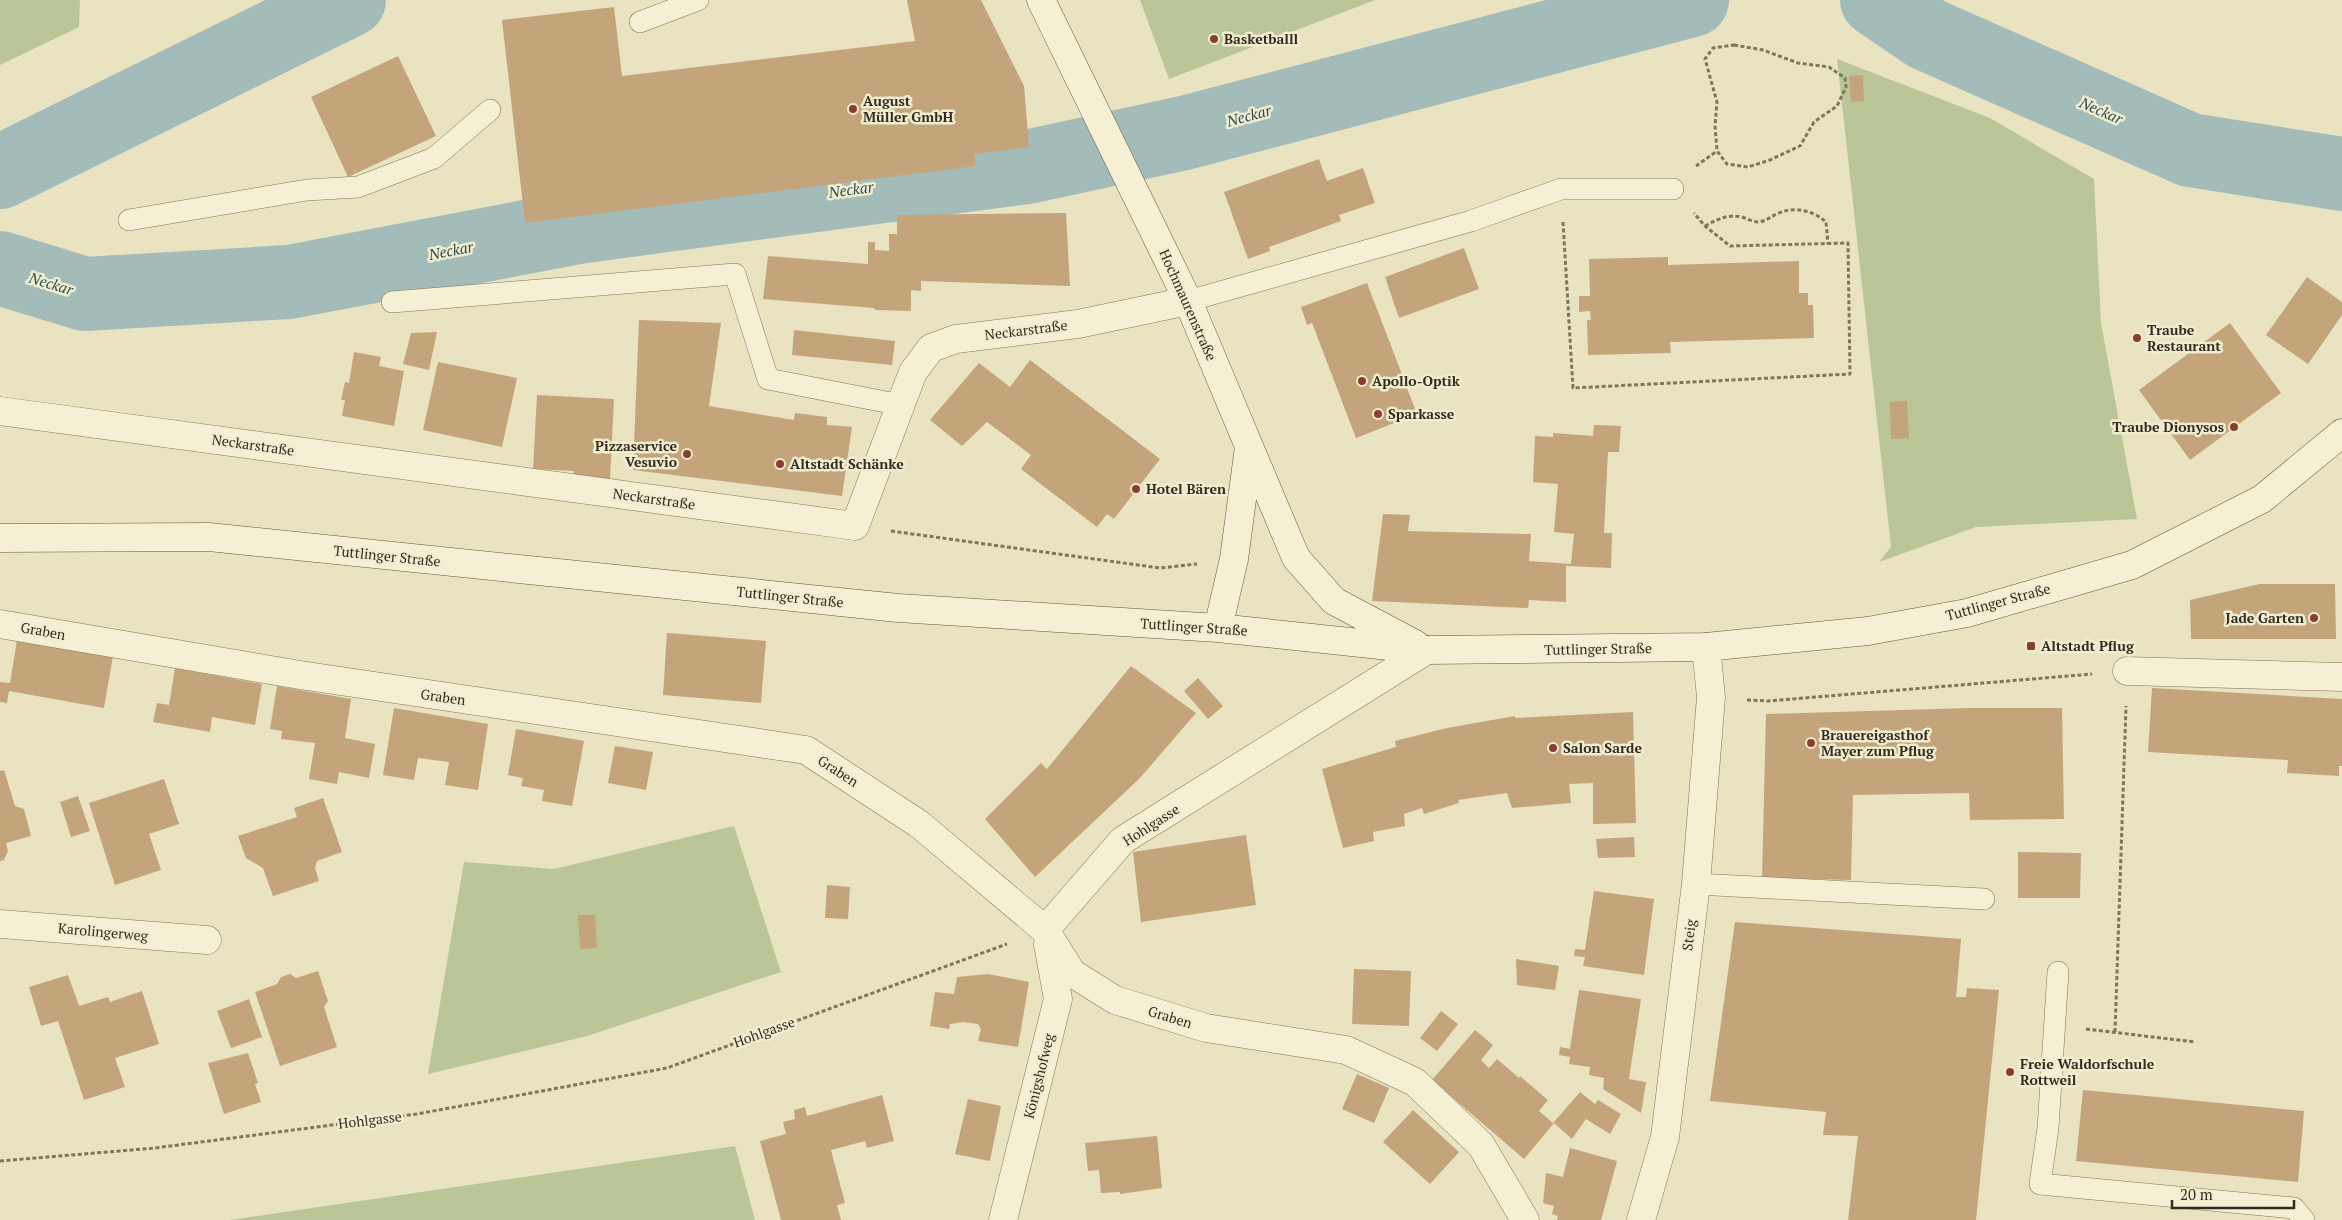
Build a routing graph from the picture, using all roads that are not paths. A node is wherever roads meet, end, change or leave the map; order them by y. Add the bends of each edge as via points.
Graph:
1 (698, 0) edge
2 (1041, 0) edge
3 (640, 22) dead end
4 (490, 110) dead end
5 (1673, 189) road end
6 (129, 220) dead end
7 (1188, 301) junction
8 (392, 302) dead end
9 (901, 405) junction
10 (0, 411) edge
11 (2342, 433) edge
12 (1249, 446) junction
13 (0, 538) edge
14 (0, 624) edge
15 (1218, 628) junction
16 (1706, 647) junction
17 (1427, 650) junction
18 (2127, 671) road end
19 (2342, 678) edge
20 (1696, 884) junction
21 (1984, 899) dead end
22 (0, 924) edge
23 (1045, 930) junction
24 (207, 940) dead end
25 (2058, 972) dead end
26 (1003, 1220) edge
27 (1525, 1220) edge
28 (1642, 1220) edge
29 (2304, 1220) edge

1 - 3 lane
2 - 7 street, Hochmaurenstraße
4 - 6 lane via 434,158 358,187 307,190
5 - 7 lane via 1561,189 1471,222
7 - 9 street, Neckarstraße via 1078,324 956,339 931,348 913,372
7 - 12 street, Hochmaurenstraße
8 - 9 lane via 735,274 768,379
9 - 10 street, Neckarstraße via 855,526
11 - 16 street, Tuttlinger Straße via 2262,499 2132,565 1966,614 1868,631
12 - 15 street via 1234,559
12 - 17 street, Hochmaurenstraße via 1296,558 1334,601
13 - 15 street, Tuttlinger Straße via 209,537 898,608
14 - 23 street, Graben via 300,675 806,750 919,824
15 - 17 street, Tuttlinger Straße
16 - 17 street, Tuttlinger Straße
16 - 20 street, Steig via 1711,697
17 - 23 street, Hohlgasse via 1123,840
18 - 19 street
20 - 21 lane
20 - 28 street, Steig via 1665,1137
22 - 24 street, Karolingerweg
23 - 26 street, Königshofweg via 1058,999
23 - 27 street, Graben via 1072,973 1115,1000 1206,1028 1346,1050 1415,1082 1481,1145
25 - 29 lane via 2048,1128 2040,1184 2294,1208

